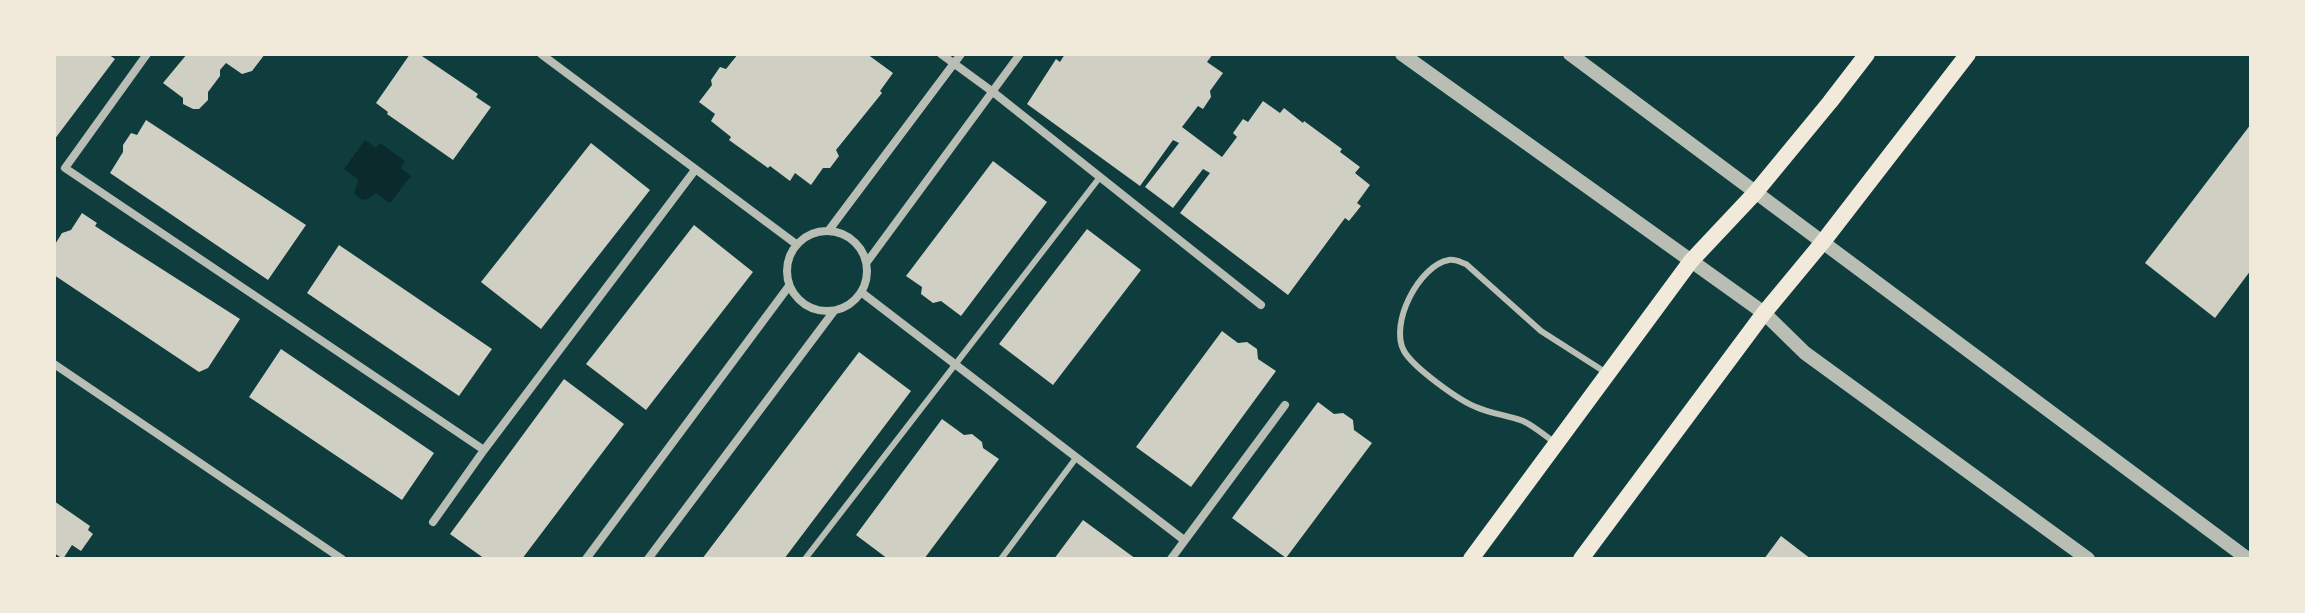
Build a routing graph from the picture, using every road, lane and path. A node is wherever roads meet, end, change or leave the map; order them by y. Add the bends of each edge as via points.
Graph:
1 (147, 54) edge
2 (541, 54) edge
3 (941, 54) edge
4 (961, 54) edge
5 (1020, 54) edge
6 (1402, 54) edge
7 (1570, 54) edge
8 (1867, 54) edge
9 (1968, 54) edge
10 (954, 63) junction
11 (993, 92) junction
12 (695, 170) junction
13 (1100, 177) junction
14 (1755, 193) junction
15 (829, 230) junction
16 (1822, 243) junction
17 (796, 244) junction
18 (1691, 261) junction
19 (867, 262) junction
20 (789, 286) junction
21 (861, 292) junction
22 (1261, 305) dead end
23 (834, 311) junction
24 (1764, 313) junction
25 (54, 364) edge
26 (955, 365) junction
27 (1608, 374) junction
28 (1285, 405) dead end
29 (1557, 444) junction
30 (484, 450) junction
31 (1076, 458) junction
32 (433, 522) dead end
33 (1184, 540) junction
34 (342, 559) edge
35 (586, 559) edge
36 (648, 559) edge
37 (805, 559) edge
38 (1001, 559) edge
39 (1171, 559) edge
40 (1471, 559) edge
41 (1581, 559) edge
42 (2088, 559) edge
43 (2248, 559) edge

1 - 30 street via 65,168
2 - 12 street
3 - 10 street
4 - 10 street
5 - 11 street
6 - 18 street
7 - 14 street
8 - 14 main road
9 - 16 main road
10 - 11 street
10 - 15 street
11 - 13 street
11 - 19 street
12 - 17 street
12 - 30 street
13 - 22 street
13 - 26 lane
14 - 16 street
14 - 18 main road
15 - 17 street
15 - 19 street via 853,240
16 - 24 main road
16 - 43 street
17 - 20 street via 787,264
18 - 24 street
18 - 27 main road
19 - 21 street
20 - 23 street via 807,306
20 - 35 street
21 - 23 street
21 - 26 street
23 - 36 street
24 - 41 main road
24 - 42 street via 1805,353
25 - 34 street
26 - 31 street
26 - 37 lane
27 - 29 main road
27 - 29 lane via 1541,331 1466,264 1441,263 1418,283 1404,309 1399,334 1411,360 1466,403 1523,421
28 - 33 street
29 - 40 main road
30 - 32 street
31 - 33 street
31 - 38 lane
33 - 39 street

